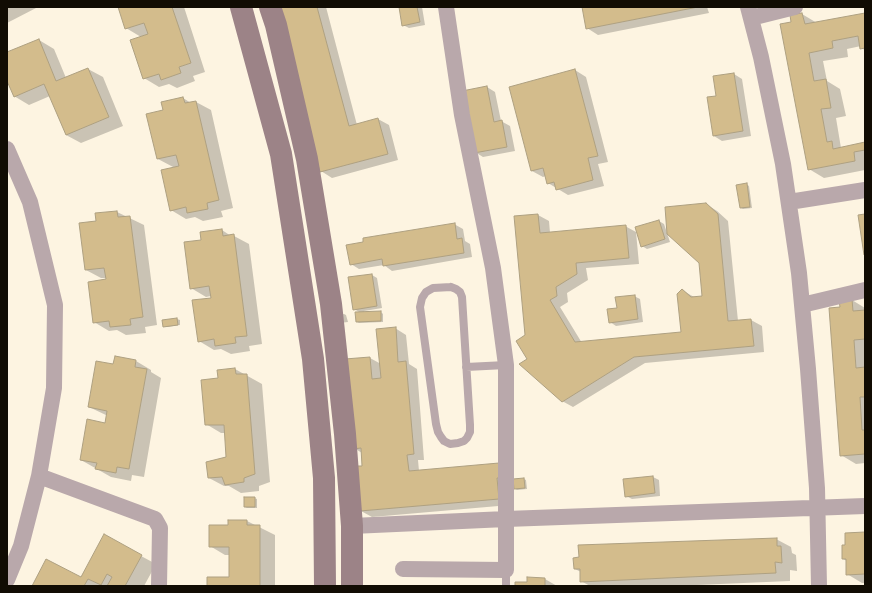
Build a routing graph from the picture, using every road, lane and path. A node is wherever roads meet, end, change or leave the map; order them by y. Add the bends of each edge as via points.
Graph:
1 (241, 7) edge
2 (270, 7) edge
3 (446, 7) edge
4 (795, 7) edge
5 (750, 13) edge
6 (7, 149) edge
7 (865, 190) edge
8 (789, 202) junction
9 (865, 290) edge
10 (802, 305) junction
11 (506, 365) junction
12 (466, 367) junction
13 (39, 476) junction
14 (865, 506) edge
15 (817, 508) junction
16 (506, 519) junction
17 (352, 526) junction
18 (403, 568) dead end
19 (506, 578) edge
20 (7, 580) edge
21 (159, 586) edge
22 (325, 586) edge
23 (352, 586) edge
24 (819, 586) edge

1 - 22 main road via 281,154 313,359 324,478
2 - 17 main road via 308,159 330,297
3 - 11 street via 462,115 493,268
4 - 5 street
5 - 8 street
6 - 13 street via 30,202 55,305 54,388
7 - 8 street
8 - 10 street
9 - 10 street
10 - 15 street
11 - 12 lane
11 - 16 street
12 - 12 lane via 460,292 451,287 434,288 426,292 420,307 436,424 441,437 450,444 464,441 470,432
13 - 20 street via 22,546
13 - 21 street via 155,519 160,528
14 - 15 street
15 - 16 street
15 - 24 street
16 - 17 street
16 - 19 street
17 - 23 main road
18 - 19 street

